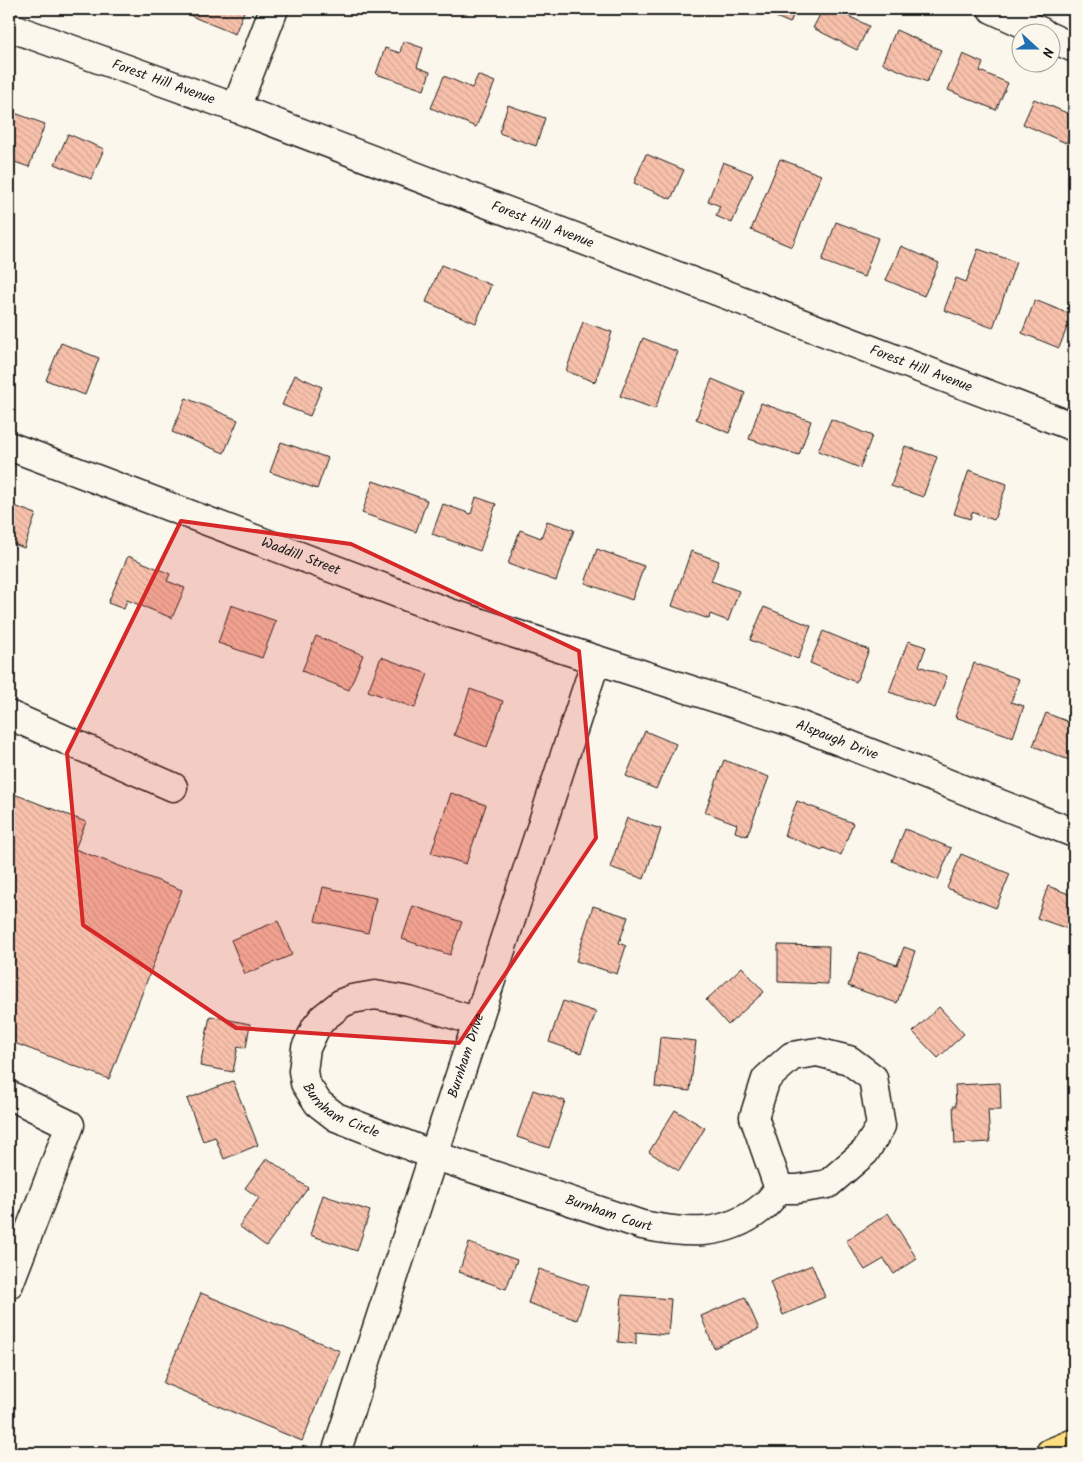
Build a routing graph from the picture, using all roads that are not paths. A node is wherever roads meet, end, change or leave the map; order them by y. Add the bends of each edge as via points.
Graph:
1 (274, 9) edge
2 (992, 9) edge
3 (1020, 22) edge
4 (9, 27) edge
5 (1060, 41) edge
6 (1074, 48) edge
7 (236, 108) junction
8 (1074, 427) edge
9 (9, 446) edge
10 (596, 660) junction
11 (9, 715) edge
12 (174, 787) dead end
13 (1074, 833) edge
14 (478, 1022) junction
15 (9, 1095) edge
16 (433, 1155) junction
17 (779, 1189) junction
18 (11, 1272) edge
19 (1074, 1443) edge
20 (336, 1453) edge
21 (1050, 1453) edge

1 - 7 street
2 - 3 street
4 - 7 street, Forest Hill Avenue
5 - 6 street
7 - 8 street, Forest Hill Avenue
9 - 10 street, Waddill Street via 450,613
10 - 13 street, Alspaugh Drive via 792,722
10 - 14 street, Burnham Drive
11 - 12 street
14 - 16 street, Burnham Drive
14 - 16 street, Burnham Circle via 409,1001 376,995 342,1003 323,1018 306,1048 305,1082 318,1102 336,1117
15 - 18 street via 70,1125
16 - 17 street, Burnham Court via 642,1225 676,1231 722,1228 764,1206
16 - 20 street, Burnham Drive
17 - 17 street via 828,1184 865,1152 881,1126 872,1078 849,1060 817,1052 792,1056 766,1079 754,1116
19 - 21 highway

